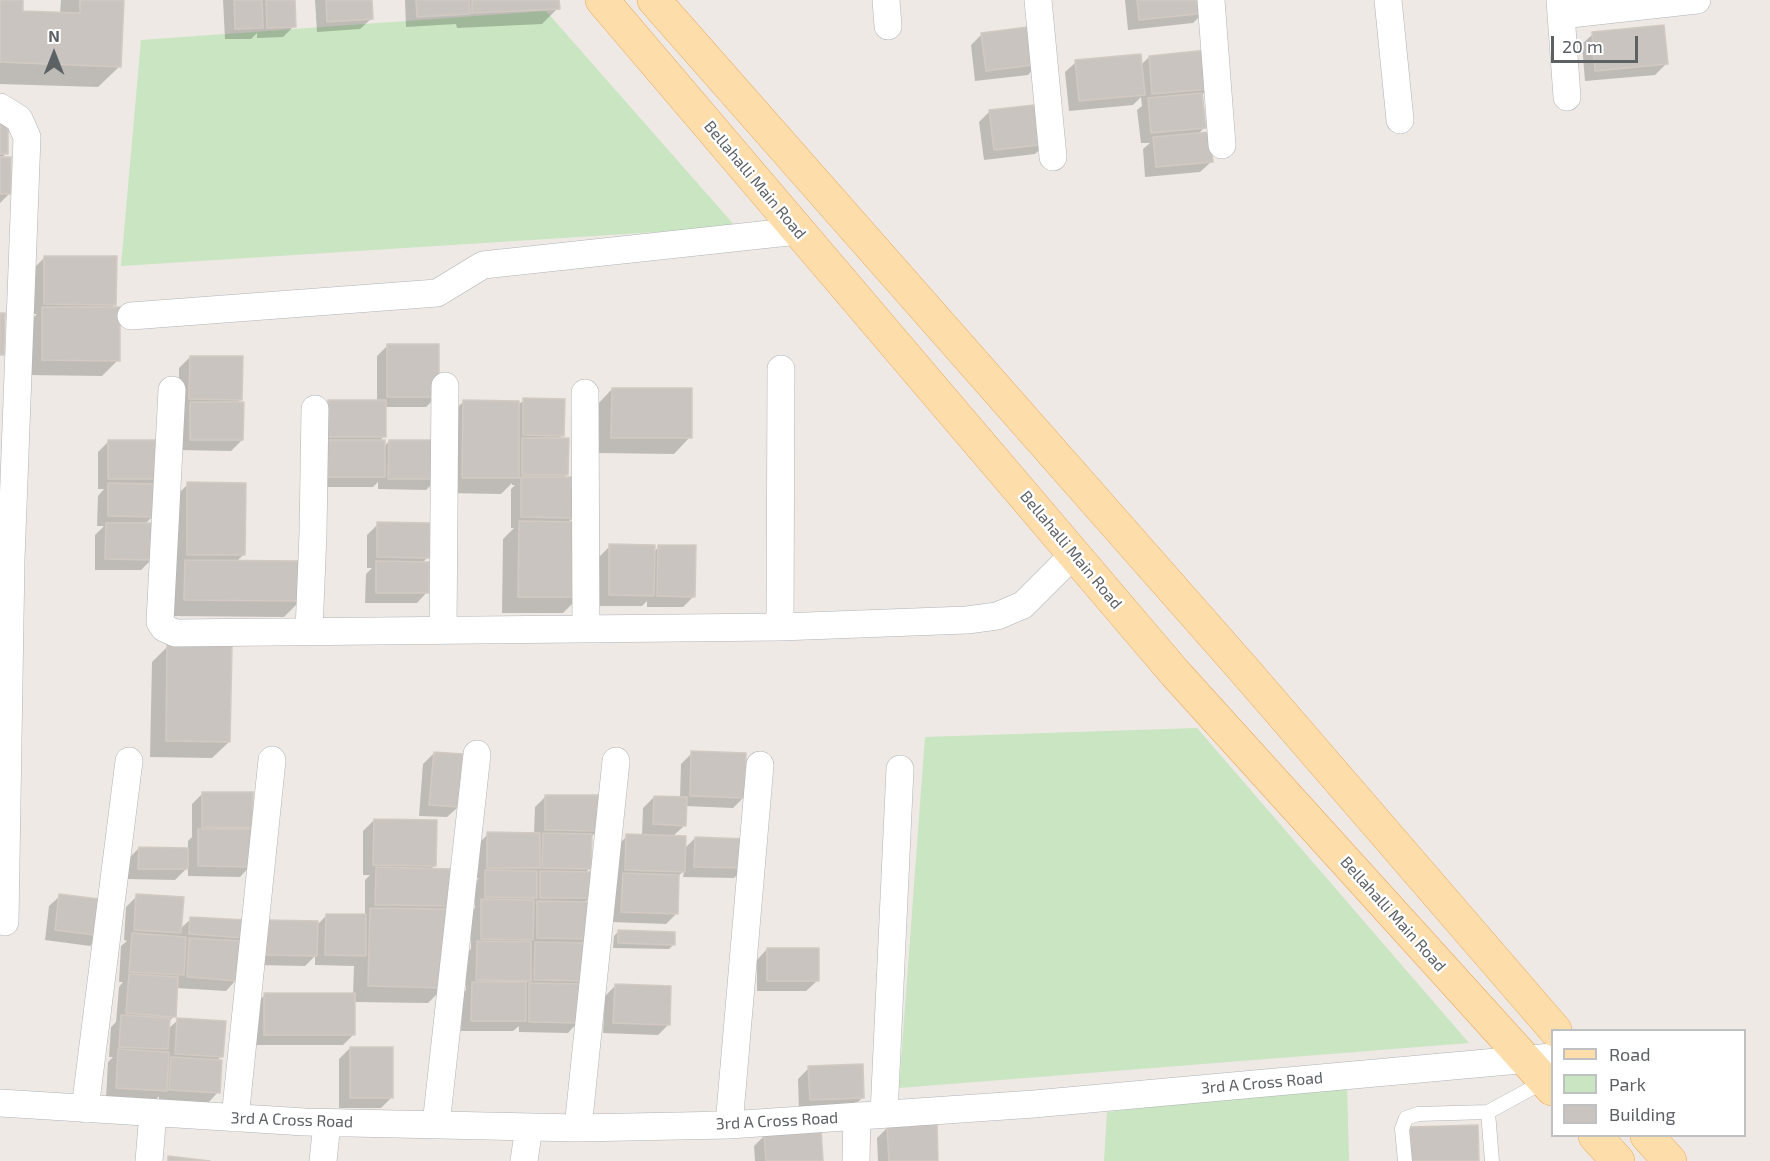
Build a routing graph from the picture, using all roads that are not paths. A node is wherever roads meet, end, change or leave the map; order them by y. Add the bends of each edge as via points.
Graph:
1 (602, 0) edge
2 (654, 0) edge
3 (1038, 0) edge
4 (1211, 0) edge
5 (1388, 0) edge
6 (1697, 0) edge
7 (1561, 8) edge
8 (1567, 97) dead end
9 (0, 107) edge
10 (1400, 120) dead end
11 (1222, 145) dead end
12 (1053, 157) dead end
13 (798, 231) junction
14 (131, 316) dead end
15 (781, 369) dead end
16 (445, 386) dead end
17 (172, 390) dead end
18 (585, 393) dead end
19 (315, 409) dead end
20 (6, 545) edge
21 (1074, 554) junction
22 (780, 627) junction
23 (586, 628) junction
24 (309, 631) junction
25 (443, 631) junction
26 (477, 754) dead end
27 (272, 760) dead end
28 (129, 761) dead end
29 (616, 761) dead end
30 (760, 765) dead end
31 (900, 769) dead end
32 (5, 922) dead end
33 (1554, 1029) edge
34 (1544, 1071) edge
35 (0, 1103) edge
36 (85, 1109) junction
37 (1488, 1112) junction
38 (153, 1113) junction
39 (884, 1114) junction
40 (857, 1116) junction
41 (235, 1118) junction
42 (327, 1123) junction
43 (436, 1125) junction
44 (729, 1125) junction
45 (529, 1127) junction
46 (578, 1128) junction
47 (1596, 1137) edge
48 (1648, 1137) edge
49 (148, 1161) edge
50 (324, 1161) edge
51 (524, 1161) edge
52 (856, 1161) edge
53 (1405, 1161) edge
54 (1492, 1161) edge
55 (1618, 1161) edge
56 (1670, 1161) edge

1 - 13 main road, Bellahalli Main Road
2 - 33 main road via 1245,671
3 - 12 street
4 - 11 street
5 - 10 street
6 - 7 street
7 - 8 street
9 - 20 street via 19,119 27,137
13 - 14 street via 483,265 437,293
13 - 21 main road, Bellahalli Main Road
15 - 22 street
16 - 25 street
17 - 24 street via 160,622 175,633
18 - 23 street
19 - 24 street
20 - 32 street
21 - 22 street via 1023,605 997,616
21 - 34 main road, Bellahalli Main Road via 1175,674
22 - 23 street
23 - 25 street
24 - 25 street
26 - 43 street
27 - 41 street
28 - 36 street
29 - 46 street
30 - 44 street
31 - 39 street
34 - 37 lane
34 - 39 street, 3rd A Cross Road
35 - 36 street, 3rd A Cross Road
36 - 38 street, 3rd A Cross Road
37 - 53 lane via 1418,1113 1406,1118 1402,1129
37 - 54 lane
38 - 41 street, 3rd A Cross Road
38 - 49 street
39 - 40 street, 3rd A Cross Road
40 - 44 street, 3rd A Cross Road
40 - 52 street
41 - 42 street, 3rd A Cross Road
42 - 43 street, 3rd A Cross Road
42 - 50 street
43 - 45 street, 3rd A Cross Road
44 - 46 street, 3rd A Cross Road
45 - 46 street, 3rd A Cross Road
45 - 51 street
47 - 55 main road
48 - 56 main road

